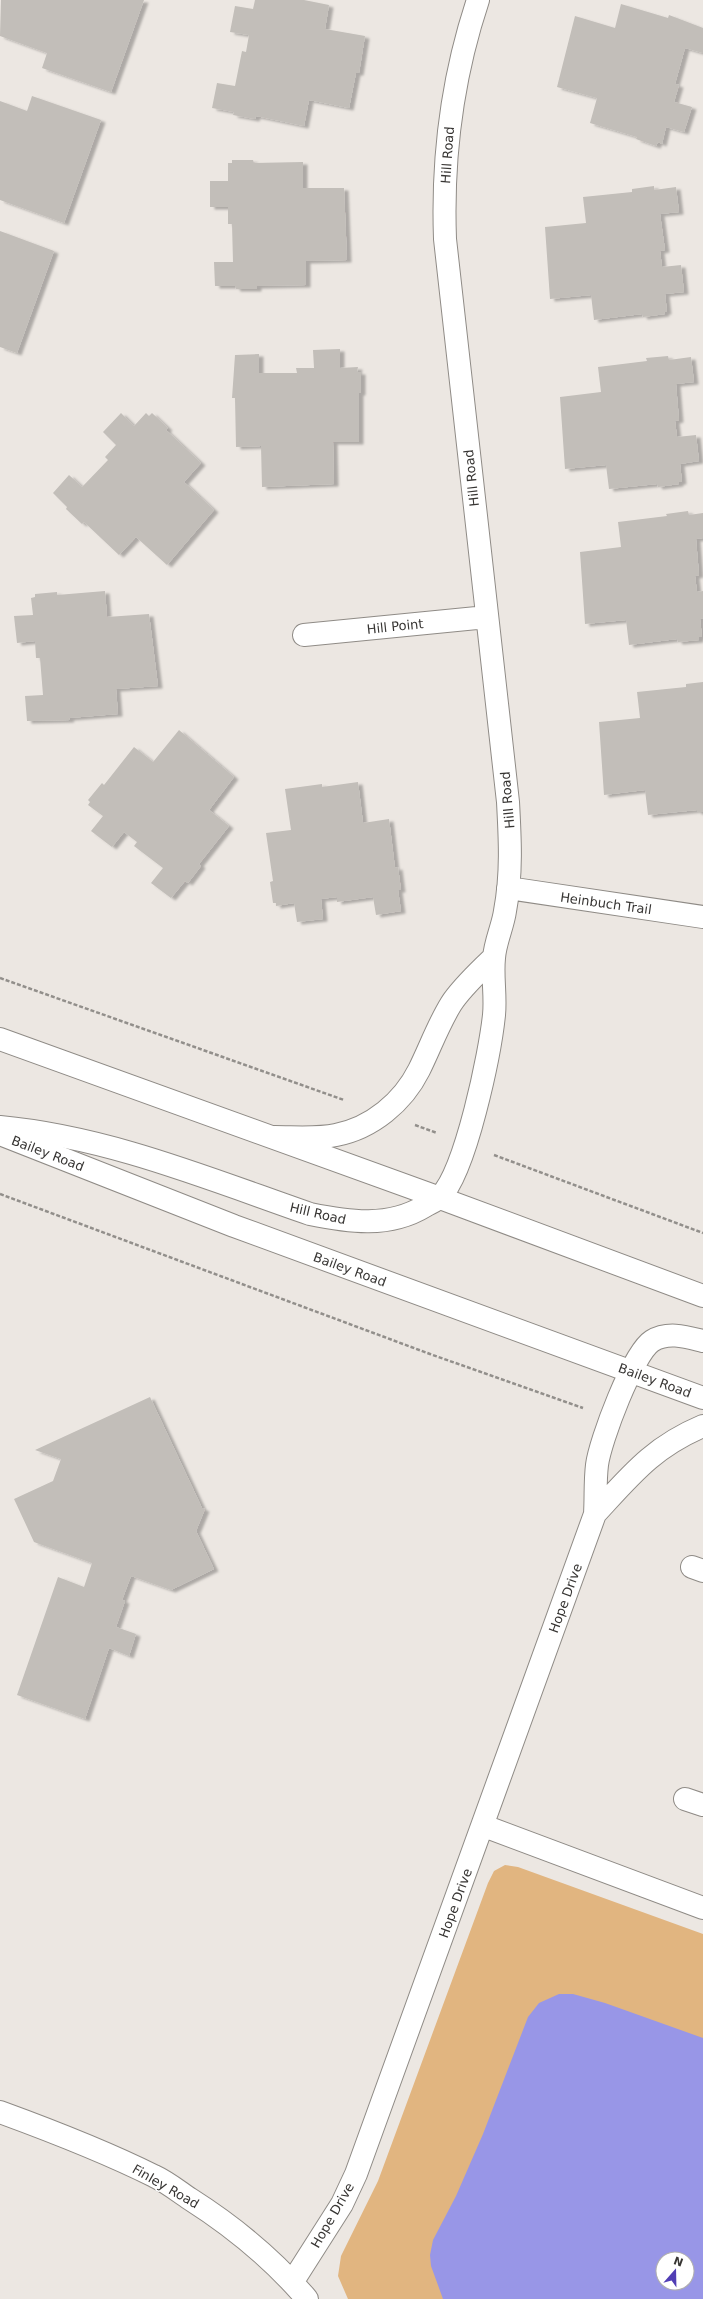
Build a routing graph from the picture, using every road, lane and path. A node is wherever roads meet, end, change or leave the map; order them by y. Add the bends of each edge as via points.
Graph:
1 (478, 0) edge
2 (487, 617) junction
3 (304, 635) dead end
4 (508, 888) junction
5 (703, 917) edge
6 (494, 957) junction
7 (0, 978) edge
8 (0, 1039) edge
9 (383, 1114) junction
10 (0, 1127) edge
11 (0, 1134) edge
12 (272, 1137) junction
13 (464, 1144) junction
14 (0, 1194) edge
15 (440, 1198) junction
16 (703, 1233) edge
17 (703, 1296) edge
18 (703, 1341) edge
19 (630, 1371) junction
20 (703, 1398) edge
21 (612, 1418) junction
22 (703, 1426) edge
23 (595, 1514) junction
24 (484, 1826) junction
25 (703, 1908) edge
26 (0, 2112) edge
27 (293, 2281) junction
28 (307, 2299) edge

1 - 2 street, Hill Road via 462,55 450,121 444,215
2 - 3 street, Hill Point
2 - 4 street, Hill Road via 508,802
4 - 5 street, Heinbuch Trail
4 - 6 street, Hill Road
6 - 9 street, Hill Road via 452,1002 404,1094
6 - 13 street, Hill Road via 494,1013 489,1054
7 - 9 path
8 - 12 street
9 - 12 street, Hill Road via 336,1135
9 - 13 path
10 - 15 street, Hill Road via 35,1130 91,1141 310,1214 336,1220 380,1222 401,1218
11 - 19 street, Bailey Road via 234,1226
12 - 15 street
13 - 15 street, Hill Road via 450,1185
13 - 16 path
14 - 21 path via 423,1351
15 - 17 street
18 - 19 street, Hope Drive via 670,1336 653,1340 644,1347
19 - 20 street, Bailey Road
19 - 21 street, Hope Drive
21 - 23 street, Hope Drive via 597,1464
22 - 23 street, Hope Drive via 659,1449
23 - 24 street, Hope Drive
24 - 25 street
24 - 27 street, Hope Drive via 356,2174 342,2204
26 - 27 street, Finley Road via 81,2142 156,2176 220,2218 262,2251
27 - 28 street, Finley Road

